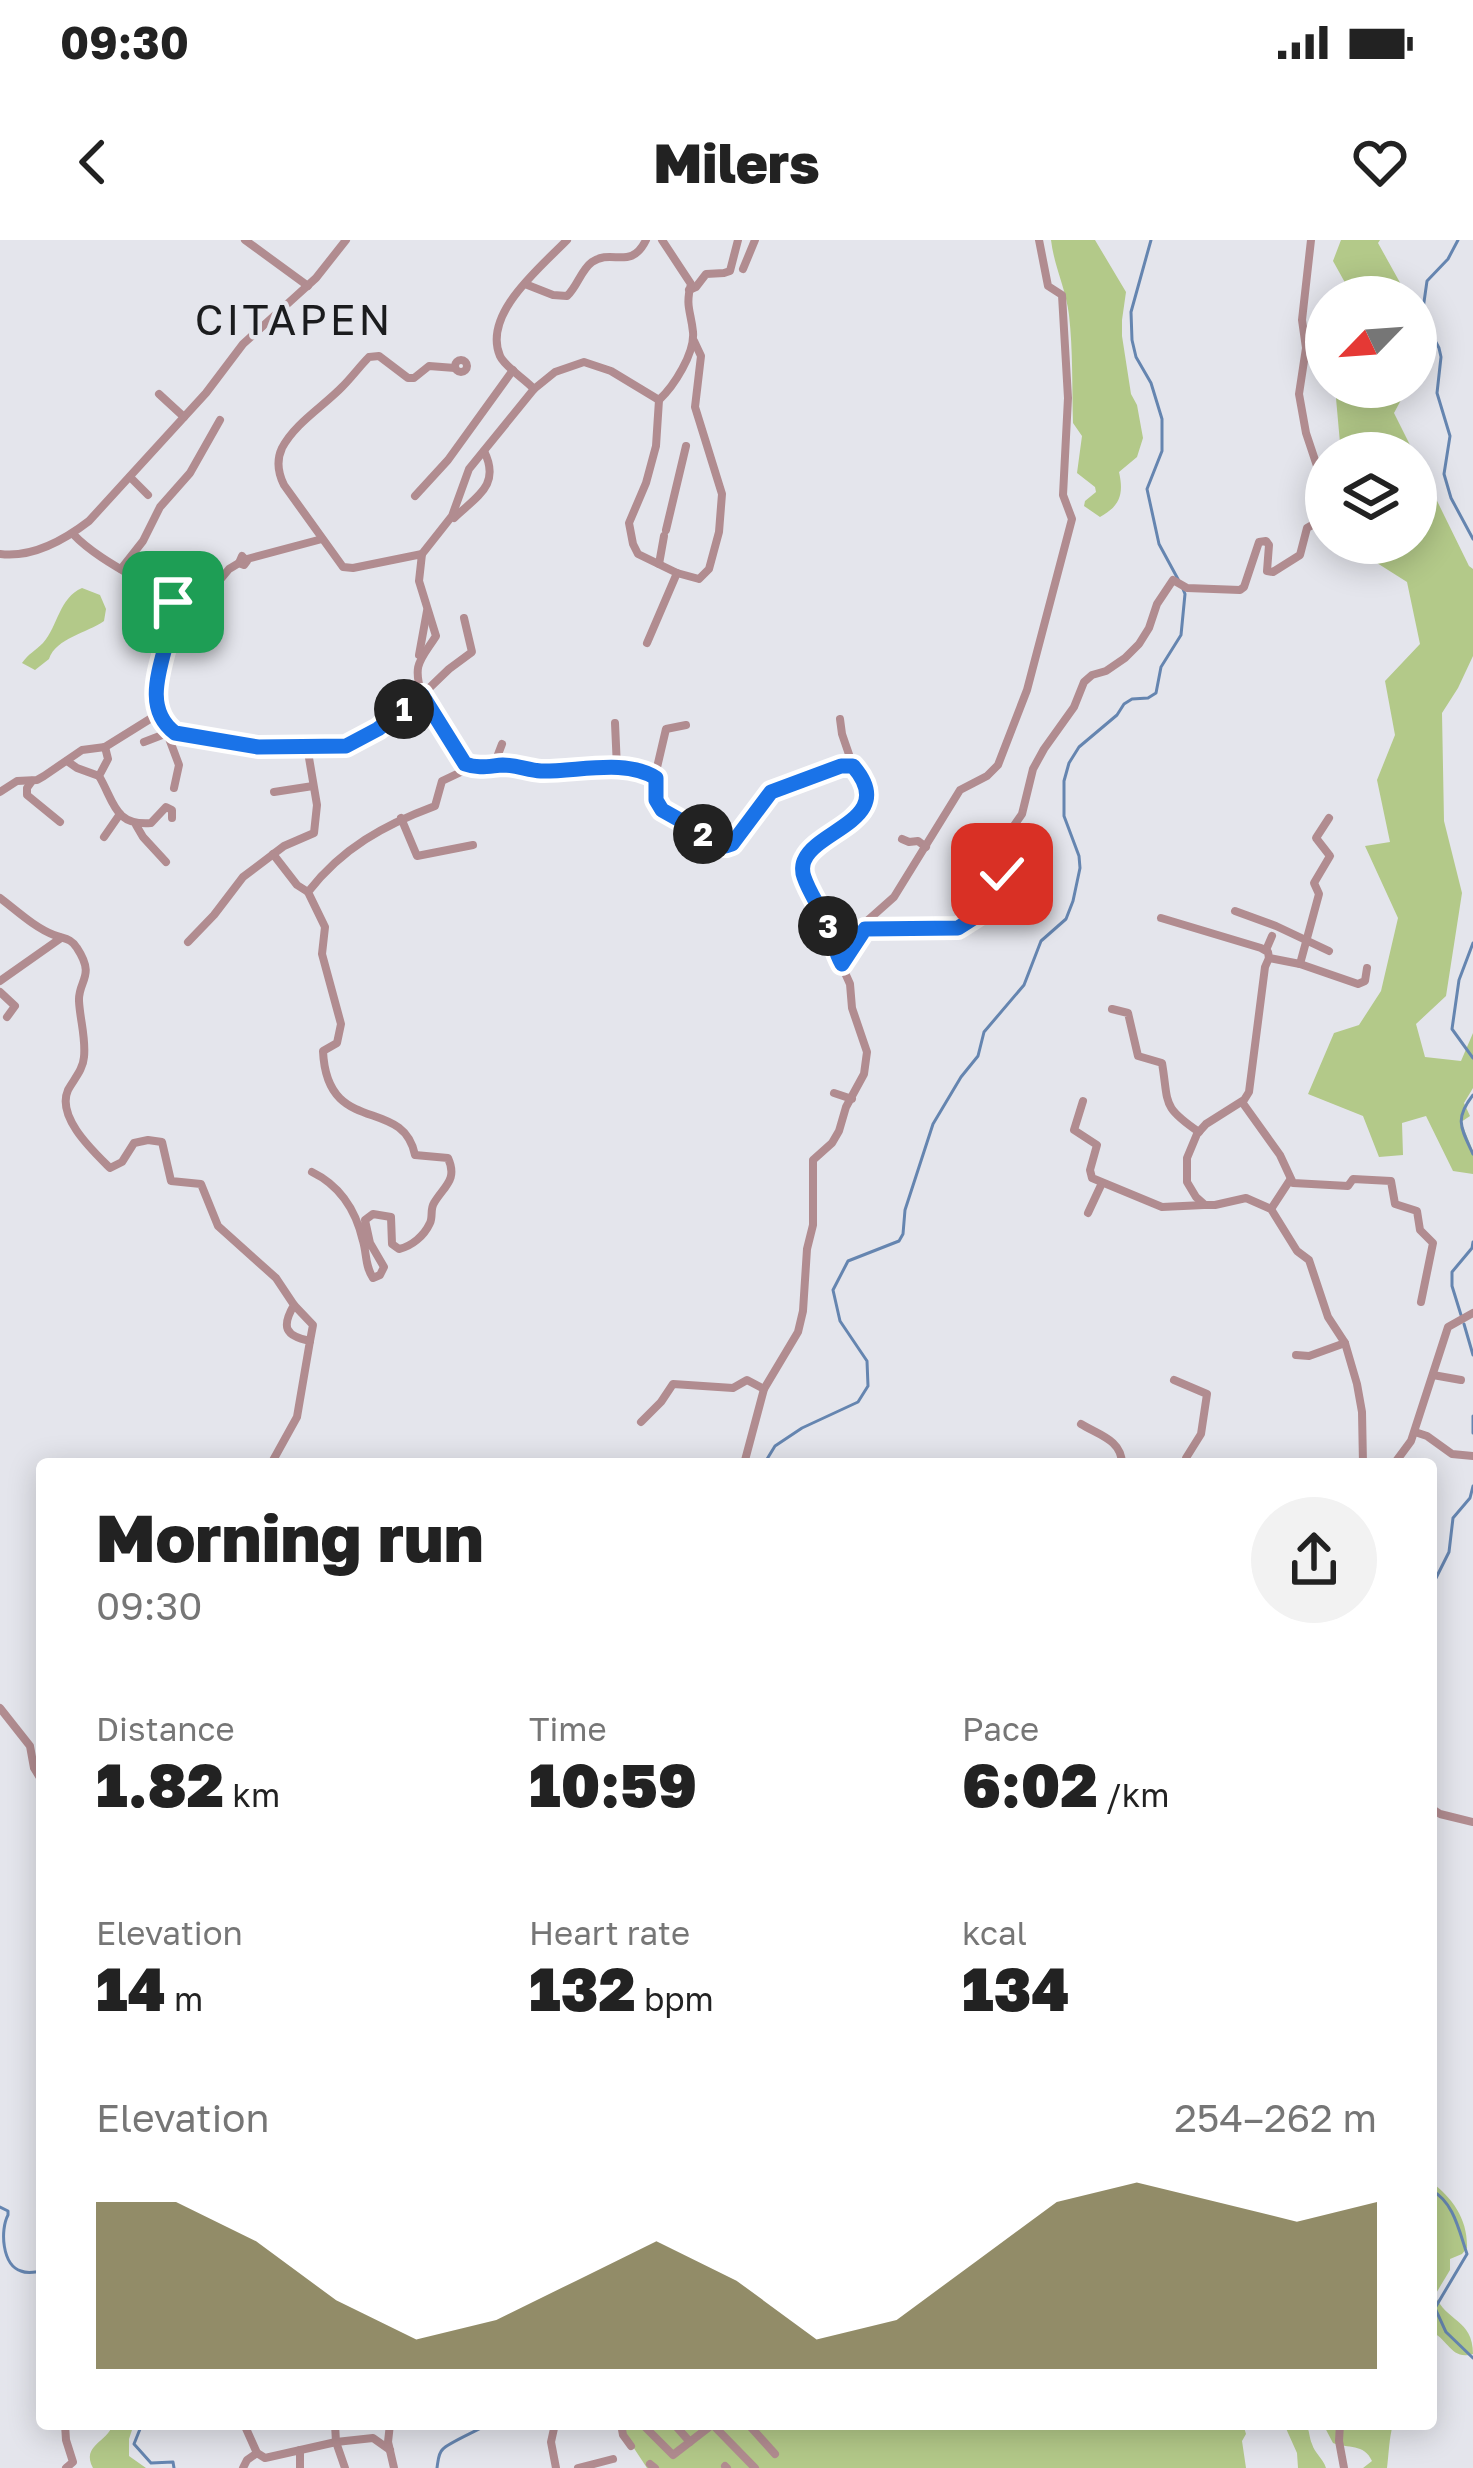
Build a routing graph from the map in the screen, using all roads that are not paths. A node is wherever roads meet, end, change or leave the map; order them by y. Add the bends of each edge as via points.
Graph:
1 (245, 240) edge
2 (346, 240) edge
3 (567, 240) edge
4 (646, 240) edge
5 (662, 240) edge
6 (738, 240) edge
7 (755, 240) edge
8 (1039, 240) edge
9 (1311, 240) edge
10 (743, 269) dead end
11 (525, 284) junction
12 (308, 286) junction
13 (689, 290) junction
14 (693, 339) junction
15 (455, 368) dead end
16 (513, 370) junction
17 (534, 388) junction
18 (159, 394) dead end
19 (659, 400) junction
20 (184, 418) junction
21 (220, 420) dead end
22 (1306, 432) edge
23 (686, 446) dead end
24 (484, 451) junction
25 (130, 477) junction
26 (148, 494) dead end
27 (416, 496) dead end
28 (448, 523) junction
29 (73, 534) junction
30 (1305, 536) edge
31 (322, 539) junction
32 (0, 554) edge
33 (422, 554) junction
34 (659, 565) junction
35 (121, 568) junction
36 (677, 573) junction
37 (173, 606) junction
38 (464, 618) dead end
39 (647, 643) dead end
40 (422, 695) junction
41 (158, 714) junction
42 (840, 719) dead end
43 (615, 723) dead end
44 (686, 725) dead end
45 (169, 732) junction
46 (144, 742) dead end
47 (502, 744) dead end
48 (308, 746) junction
49 (105, 747) junction
50 (67, 761) junction
51 (465, 764) junction
52 (494, 766) junction
53 (853, 766) junction
54 (617, 768) junction
55 (99, 776) junction
56 (655, 776) junction
57 (32, 780) junction
58 (313, 786) junction
59 (174, 788) dead end
60 (0, 792) edge
61 (274, 792) dead end
62 (120, 814) junction
63 (172, 818) dead end
64 (401, 818) junction
65 (1329, 818) dead end
66 (61, 822) dead end
67 (136, 824) junction
68 (104, 837) dead end
69 (902, 839) dead end
70 (473, 845) dead end
71 (926, 847) junction
72 (273, 854) junction
73 (166, 862) dead end
74 (308, 892) junction
75 (0, 898) edge
76 (1235, 911) dead end
77 (1161, 918) dead end
78 (865, 929) junction
79 (1272, 936) dead end
80 (63, 937) junction
81 (1306, 941) junction
82 (188, 942) dead end
83 (1329, 950) dead end
84 (1268, 954) junction
85 (842, 964) junction
86 (1300, 964) junction
87 (1367, 968) dead end
88 (0, 981) edge
89 (0, 992) edge
90 (1112, 1009) dead end
91 (7, 1017) dead end
92 (834, 1093) dead end
93 (852, 1099) junction
94 (1083, 1101) dead end
95 (1242, 1102) junction
96 (1199, 1132) junction
97 (312, 1172) dead end
98 (1290, 1178) junction
99 (1102, 1183) junction
100 (1205, 1204) junction
101 (1271, 1208) junction
102 (1088, 1213) dead end
103 (1421, 1301) dead end
104 (294, 1305) junction
105 (1473, 1313) edge
106 (310, 1341) junction
107 (1345, 1343) junction
108 (1296, 1355) dead end
109 (1433, 1375) junction
110 (1174, 1380) dead end
111 (1461, 1380) dead end
112 (764, 1389) junction
113 (640, 1422) dead end
114 (1081, 1424) dead end
115 (1415, 1432) junction
116 (1473, 1456) edge
117 (274, 1458) edge
118 (746, 1458) edge
119 (1122, 1458) edge
120 (1186, 1458) edge
121 (1363, 1458) edge
122 (1398, 1458) edge
123 (0, 1708) edge
124 (36, 1771) edge
125 (1437, 1812) edge
126 (1473, 1822) edge
127 (65, 2430) edge
128 (247, 2430) edge
129 (335, 2430) edge
130 (390, 2430) edge
131 (554, 2430) edge
132 (622, 2430) edge
133 (647, 2430) edge
134 (679, 2430) edge
135 (705, 2430) edge
136 (717, 2430) edge
137 (753, 2430) edge
138 (1341, 2430) edge
139 (336, 2442) junction
140 (690, 2442) junction
141 (631, 2446) dead end
142 (300, 2450) junction
143 (390, 2450) junction
144 (257, 2452) junction
145 (775, 2454) dead end
146 (613, 2459) dead end
147 (748, 2466) edge
148 (66, 2468) edge
149 (243, 2468) edge
150 (300, 2468) edge
151 (345, 2468) edge
152 (394, 2468) edge
153 (556, 2468) edge
154 (578, 2468) edge
155 (1344, 2468) edge

1 - 12 street
2 - 12 street
3 - 11 street
4 - 11 street via 634,255 592,262 567,296
5 - 13 street
6 - 13 street via 730,271 702,275
7 - 10 street
8 - 71 street via 1048,284 1063,297 1063,495 1071,524 998,766 962,787
9 - 22 street via 1298,394
11 - 16 street via 499,328 498,351
12 - 20 street via 243,344
13 - 14 street
14 - 19 street via 676,382
14 - 36 street via 701,356 695,407 722,510 706,574
15 - 31 street via 429,366 408,379 371,356 293,433 278,473
16 - 17 street
16 - 27 street
17 - 19 street via 584,362
17 - 24 street
18 - 20 street
19 - 34 street via 656,446 629,523 638,554
20 - 25 street
21 - 35 street
23 - 34 street
24 - 28 street
24 - 28 street via 491,477
25 - 26 street
25 - 29 street
28 - 33 street
29 - 32 street via 28,554
29 - 35 street
30 - 78 street via 1300,555 1273,572 1269,545 1259,542 1240,590 1173,580 1127,657 1084,682 1033,769 1002,874 980,914 958,928
31 - 33 street via 349,568
31 - 37 street via 243,561 197,606
33 - 40 street via 419,581 436,636 418,660
34 - 36 street
35 - 37 street via 166,592
36 - 39 street
37 - 41 street
38 - 40 street via 472,652
40 - 48 street via 355,743
40 - 51 street
41 - 45 street
41 - 49 street
42 - 53 street
43 - 54 street
44 - 56 street via 666,729
45 - 46 street
45 - 48 street via 258,747
45 - 59 street via 179,765
47 - 52 street
48 - 58 street
49 - 50 street
49 - 55 street
50 - 55 street
50 - 57 street
51 - 52 street
51 - 64 street via 442,781 435,806
52 - 54 street
53 - 56 street via 771,792 726,846 662,810
53 - 85 street via 866,795 860,811 803,866
54 - 56 street
55 - 62 street
57 - 60 street
57 - 66 street via 27,795
58 - 61 street
58 - 72 street via 314,833
62 - 67 street
62 - 68 street
63 - 67 street via 166,807 151,823
64 - 70 street via 417,856
64 - 74 street via 341,858
65 - 81 street via 1316,838 1330,856 1314,883 1319,894
67 - 73 street
69 - 71 street
71 - 78 street
72 - 74 street
72 - 82 street
74 - 97 street via 326,927 322,959 341,1024 337,1043 323,1051 331,1090 396,1124 415,1155 443,1155 452,1168 430,1224 411,1246 392,1244 388,1215 365,1220 384,1267 373,1278 348,1204
75 - 80 street
76 - 81 street
77 - 84 street
78 - 85 street
79 - 84 street
80 - 88 street
80 - 104 street via 76,946 87,975 79,996 83,1064 65,1098 72,1124 110,1168 134,1143 162,1142 169,1179 204,1187 218,1226
81 - 83 street
81 - 86 street
84 - 86 street
84 - 95 street
85 - 93 street via 867,1052
86 - 87 street via 1358,984
89 - 91 street via 15,1006
90 - 96 street via 1128,1013 1136,1052 1162,1063 1168,1105
92 - 93 street
93 - 112 street via 835,1138 813,1160 800,1322
94 - 99 street via 1074,1130 1097,1144 1090,1175
95 - 96 street
95 - 98 street
96 - 100 street via 1186,1176
98 - 101 street
98 - 103 street via 1332,1186 1391,1181 1395,1204 1417,1211 1433,1243
99 - 100 street via 1167,1208
99 - 102 street
100 - 101 street via 1242,1198
101 - 107 street via 1309,1260
104 - 106 street via 313,1324
104 - 106 street via 288,1330
105 - 109 street via 1448,1328
106 - 117 street via 297,1417
107 - 108 street
107 - 121 street via 1362,1412
109 - 111 street
109 - 115 street
110 - 120 street via 1207,1394 1201,1434
112 - 113 street via 747,1380 733,1388 673,1384
112 - 118 street
114 - 119 street via 1117,1444
115 - 116 street via 1452,1454
115 - 122 street
123 - 124 street via 30,1746
125 - 126 street
127 - 148 street via 73,2462
128 - 144 street
129 - 139 street
130 - 143 street
131 - 153 street
132 - 141 street
133 - 140 street via 670,2455
134 - 140 street
135 - 140 street
136 - 147 street
137 - 145 street
138 - 155 street
139 - 142 street
139 - 143 street via 373,2438
139 - 151 street
142 - 144 street via 265,2458
142 - 150 street
143 - 152 street
144 - 149 street
146 - 154 street

